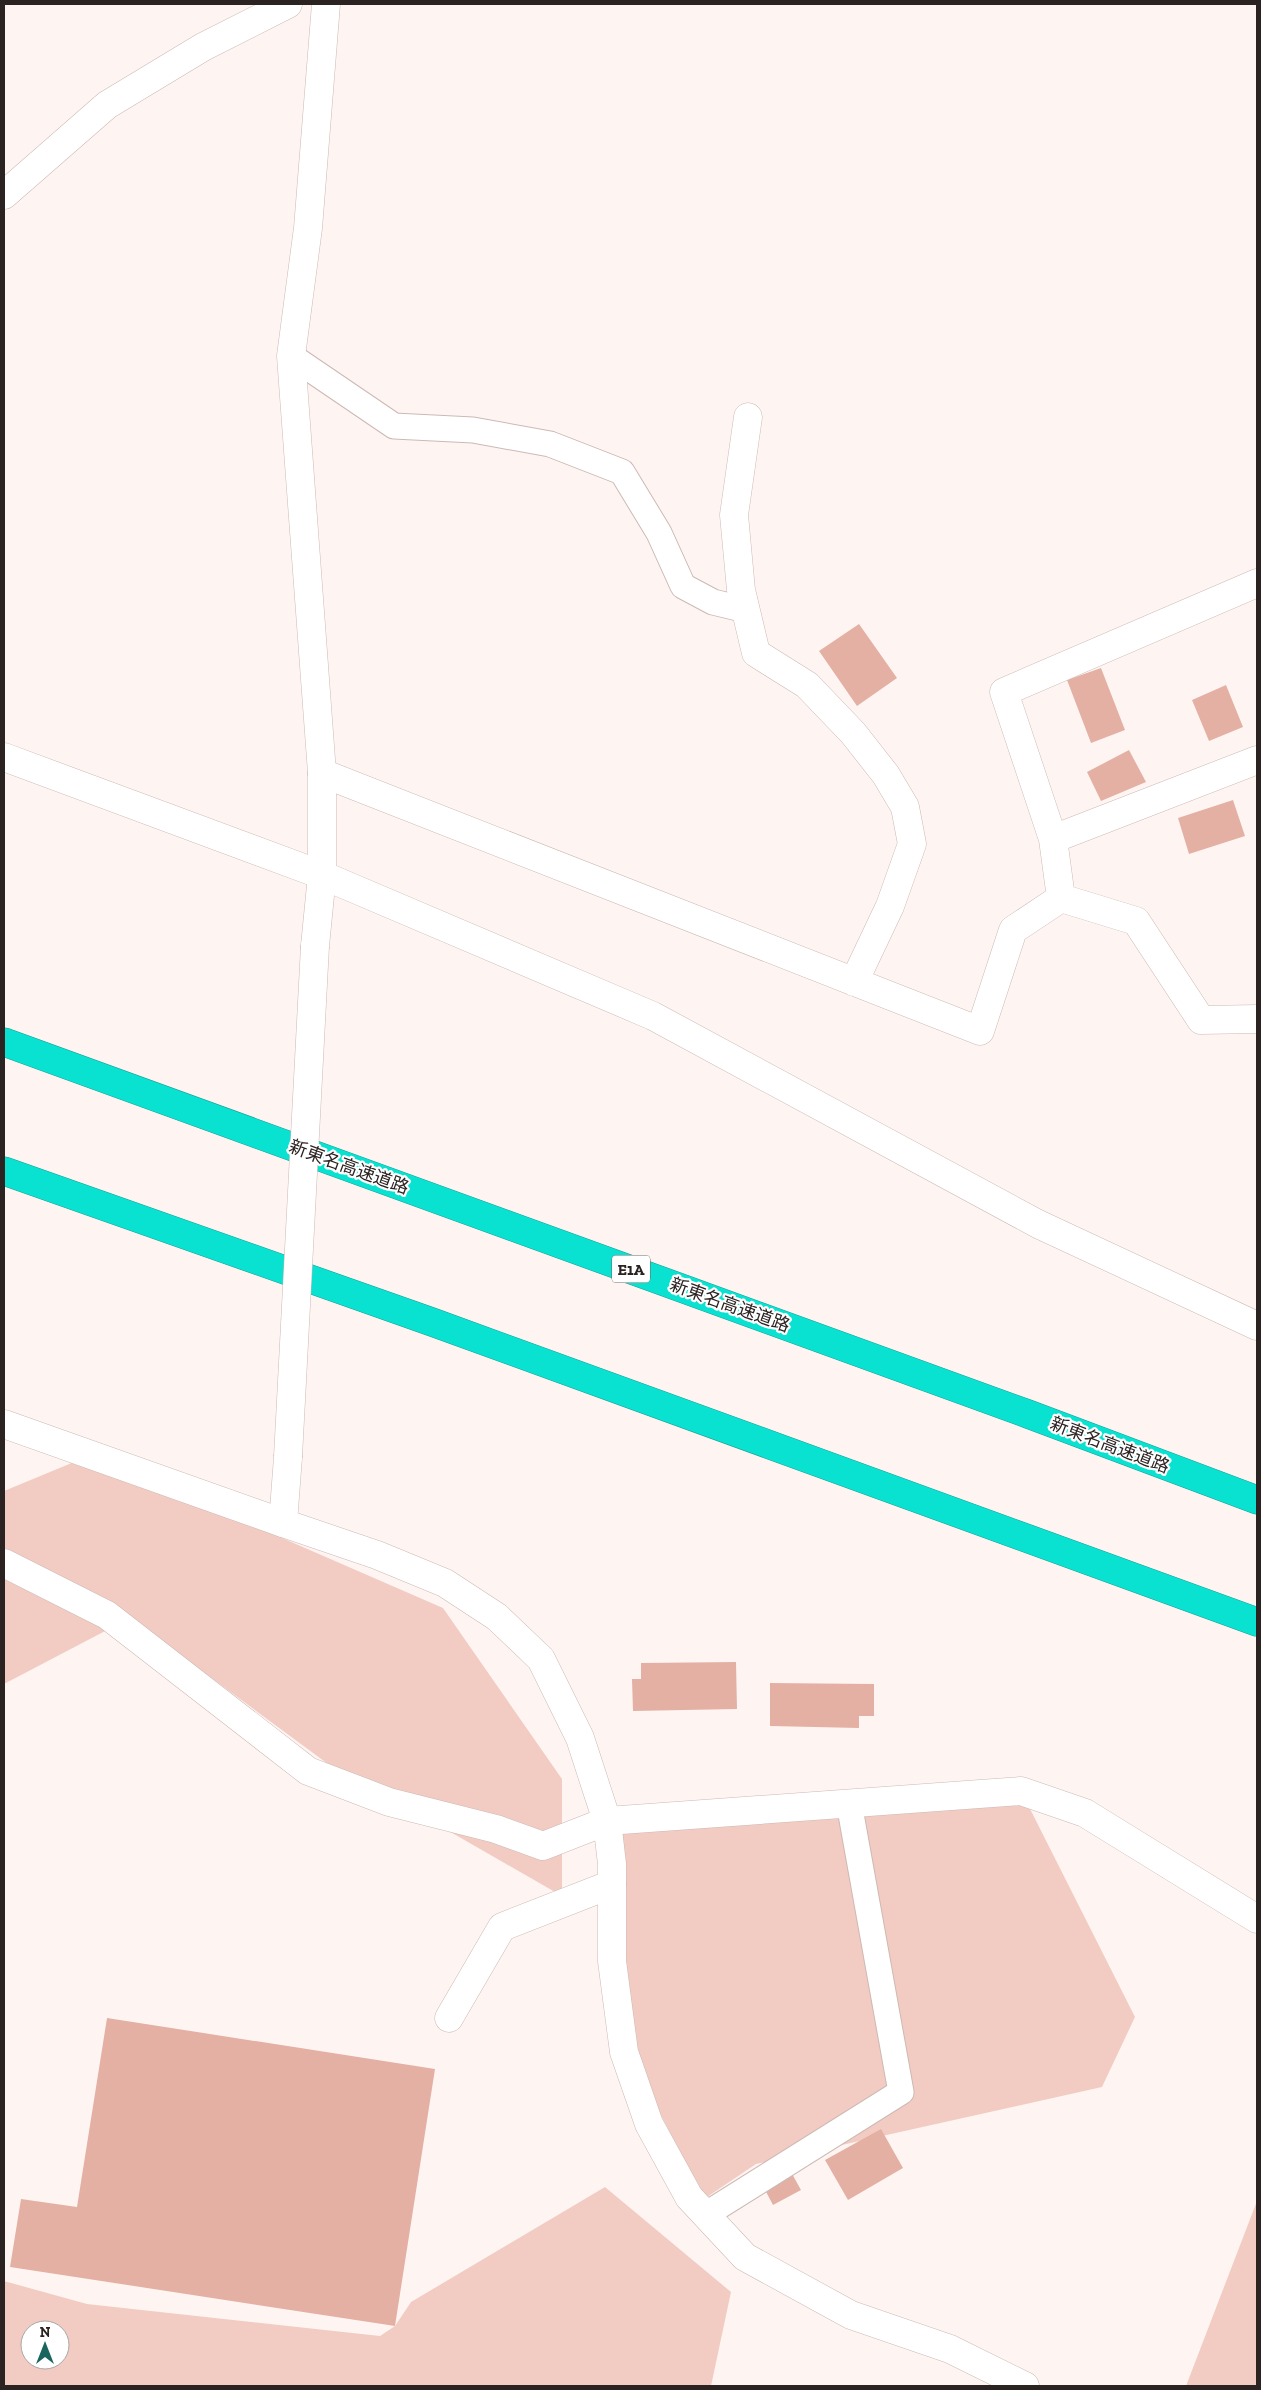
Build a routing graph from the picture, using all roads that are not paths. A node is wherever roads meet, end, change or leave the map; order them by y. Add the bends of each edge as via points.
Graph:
1 (288, 4) edge
2 (326, 4) edge
3 (4, 195) edge
4 (291, 356) junction
5 (748, 417) dead end
6 (1257, 583) edge
7 (746, 610) junction
8 (4, 757) edge
9 (1257, 760) edge
10 (322, 773) junction
11 (1053, 839) junction
12 (322, 875) junction
13 (1061, 898) junction
14 (854, 982) junction
15 (1257, 1020) edge
16 (4, 1042) edge
17 (4, 1171) edge
18 (1257, 1326) edge
19 (4, 1424) edge
20 (1257, 1500) edge
21 (283, 1523) junction
22 (4, 1562) edge
23 (1257, 1622) edge
24 (850, 1804) junction
25 (606, 1821) junction
26 (612, 1884) junction
27 (1257, 1919) edge
28 (449, 2018) dead end
29 (704, 2214) junction
30 (1025, 2386) edge

1 - 3 street via 203,47 107,105
2 - 4 street via 308,228
4 - 7 lane via 394,426 473,430 550,444 622,472 659,533 683,586 713,602
4 - 10 street
5 - 7 street via 734,515
6 - 11 street via 1004,692
7 - 14 street via 756,652 807,685 820,698 853,733 905,807 912,844 890,906
8 - 12 street
9 - 11 street
10 - 12 street
10 - 14 street
11 - 13 street
12 - 18 street via 654,1016 1038,1224
12 - 21 street, bridge via 315,946
13 - 14 street via 1013,930 980,1031
13 - 15 street via 1136,921 1201,1020
16 - 20 highway, 新東名高速道路 / E1A
17 - 23 highway via 432,1322
19 - 21 street
21 - 25 street via 377,1555 445,1583 497,1617 541,1659 580,1738
22 - 25 street via 107,1616 308,1771 389,1802 496,1828 543,1846
24 - 25 street
24 - 27 street via 1021,1791 1085,1813
24 - 29 lane via 900,2092
25 - 26 street
26 - 28 street via 502,1927
26 - 29 street via 612,1961 624,2052 649,2124 689,2197
29 - 30 street via 745,2257 851,2315 950,2349

